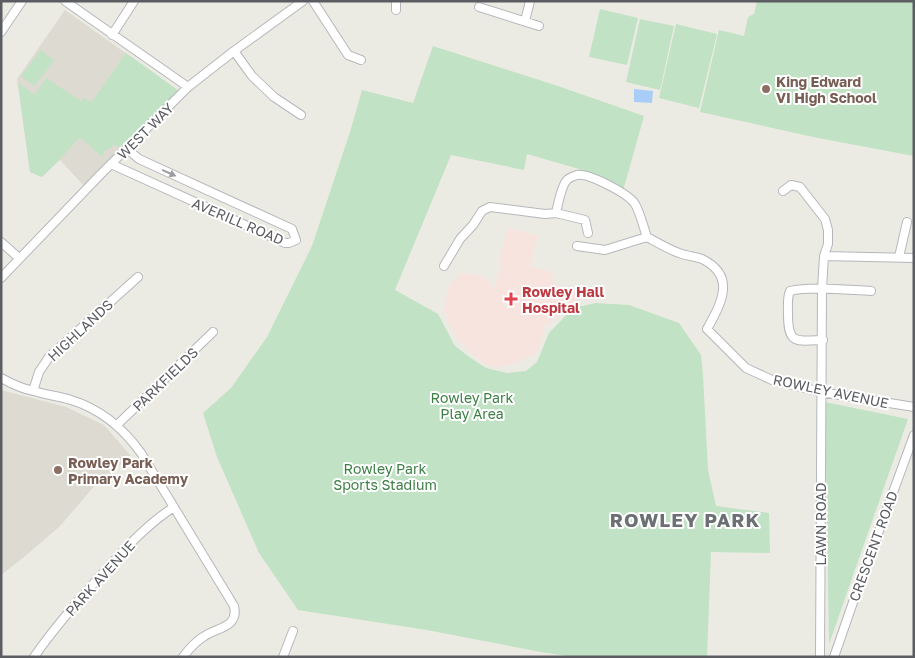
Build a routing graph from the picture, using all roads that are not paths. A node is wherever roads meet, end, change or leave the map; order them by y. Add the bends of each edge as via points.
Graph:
1 (22, 1) edge
2 (65, 1) edge
3 (134, 1) edge
4 (304, 1) edge
5 (313, 1) edge
6 (396, 1) edge
7 (530, 1) edge
8 (479, 7) dead end
9 (396, 10) dead end
10 (525, 21) junction
11 (539, 26) dead end
12 (1, 32) edge
13 (112, 35) junction
14 (234, 51) junction
15 (361, 60) dead end
16 (188, 87) junction
17 (301, 115) dead end
18 (127, 149) junction
19 (111, 164) junction
20 (783, 191) dead end
21 (556, 213) junction
22 (907, 222) dead end
23 (588, 233) dead end
24 (647, 237) junction
25 (1, 242) edge
26 (577, 246) dead end
27 (824, 256) junction
28 (899, 257) junction
29 (19, 258) junction
30 (914, 258) edge
31 (444, 266) dead end
32 (138, 277) dead end
33 (1, 278) edge
34 (822, 289) junction
35 (871, 291) dead end
36 (213, 332) dead end
37 (822, 340) junction
38 (1, 378) edge
39 (33, 391) junction
40 (821, 392) junction
41 (914, 407) edge
42 (117, 425) junction
43 (914, 435) edge
44 (174, 507) junction
45 (292, 631) dead end
46 (34, 657) edge
47 (183, 657) edge
48 (283, 657) edge
49 (820, 657) edge
50 (834, 657) edge

1 - 12 street
2 - 13 street
3 - 13 street
4 - 14 street, WEST WAY
5 - 15 street via 348,55
6 - 9 street
7 - 10 street
8 - 10 street
10 - 11 street
13 - 16 street
14 - 16 street, WEST WAY
14 - 17 street via 252,76 274,97
16 - 18 street, WEST WAY
18 - 19 street, WEST WAY
18 -> 19 street, AVERILL ROAD via 139,160 292,229 296,240 285,244
19 - 29 street, WEST WAY
20 - 27 street, LAWN ROAD via 791,185 800,187 825,219 828,244
21 - 23 street via 585,220
21 - 24 street via 566,181 578,175 586,176 629,198 635,205
21 - 31 street via 486,208 460,239
22 - 28 street
24 - 26 street via 605,250
24 - 40 street, ROWLEY AVENUE via 679,253 703,260 720,274 724,290 722,300 707,329 746,368 772,380
25 - 29 street
27 - 28 street
27 - 34 street, LAWN ROAD
28 - 30 street
29 - 33 street, WEST WAY
32 - 39 street, HIGHLANDS via 49,357 39,372
34 - 35 street
34 - 37 street, LAWN ROAD
34 - 37 street via 790,291 788,296 790,335 794,339
36 - 42 street, PARKFIELDS
37 - 40 street, LAWN ROAD
38 - 39 street
39 - 42 street via 83,404
40 - 41 street, ROWLEY AVENUE
40 - 49 street, LAWN ROAD
42 - 44 street via 138,449
43 - 50 street, CRESCENT ROAD
44 - 46 street, PARK AVENUE via 153,522 118,556 64,617
44 - 47 street via 235,611 228,626 201,638
45 - 48 street

